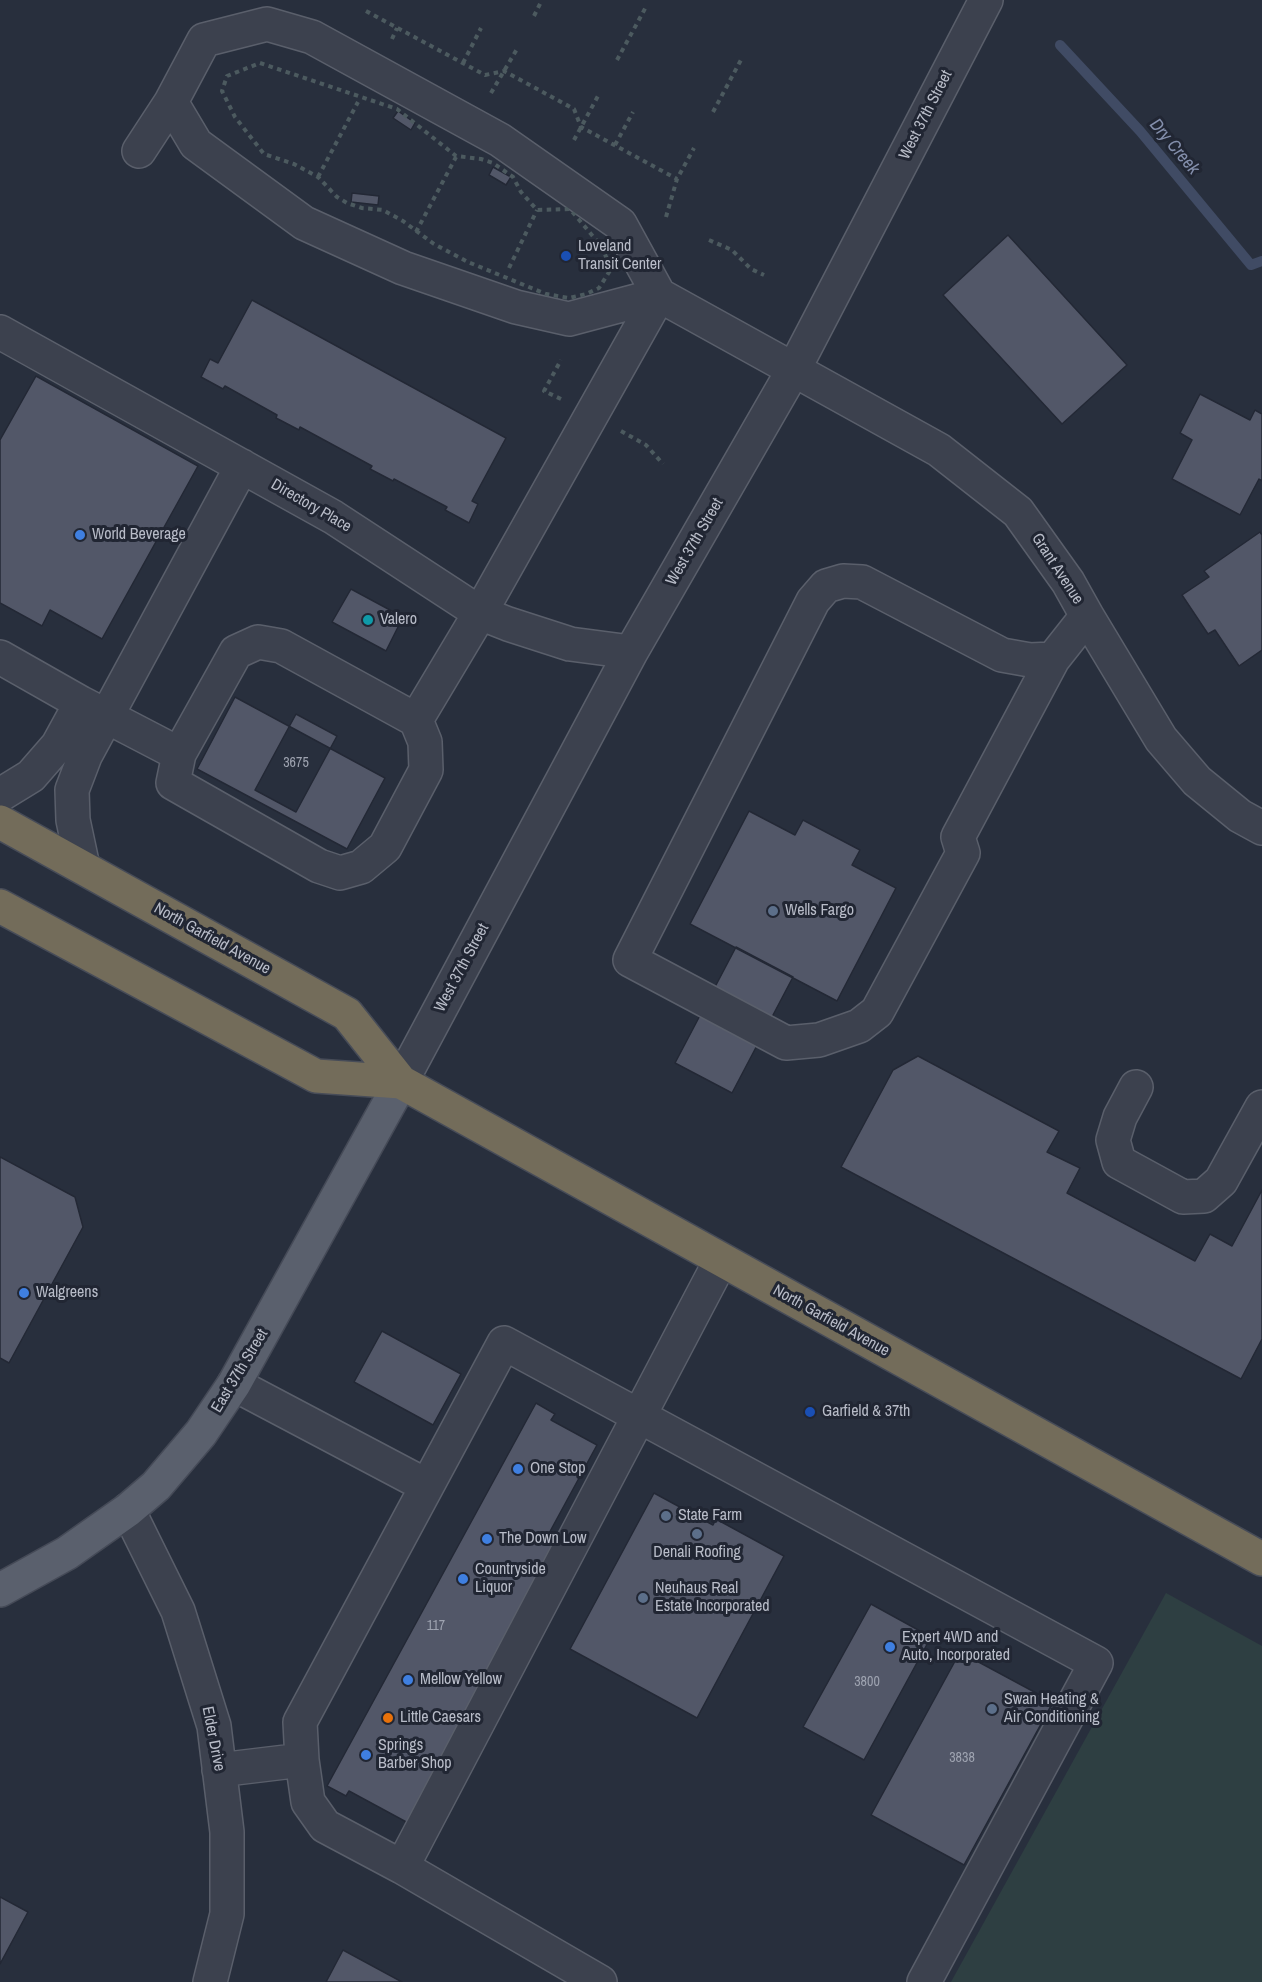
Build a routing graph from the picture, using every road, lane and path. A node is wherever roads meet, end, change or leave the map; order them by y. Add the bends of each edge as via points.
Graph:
1 (542, 0) edge
2 (986, 0) edge
3 (647, 5) dead end
4 (366, 11) dead end
5 (534, 16) dead end
6 (397, 28) junction
7 (481, 28) dead end
8 (392, 39) dead end
9 (517, 49) dead end
10 (742, 58) dead end
11 (617, 60) dead end
12 (463, 63) junction
13 (504, 71) junction
14 (364, 91) dead end
15 (491, 93) dead end
16 (598, 96) dead end
17 (360, 98) junction
18 (171, 102) junction
19 (633, 112) dead end
20 (713, 112) dead end
21 (581, 127) junction
22 (574, 140) dead end
23 (615, 145) junction
24 (460, 148) dead end
25 (694, 148) dead end
26 (139, 151) dead end
27 (456, 156) junction
28 (318, 177) junction
29 (676, 179) junction
30 (541, 203) dead end
31 (537, 210) junction
32 (666, 217) dead end
33 (416, 232) junction
34 (709, 240) dead end
35 (764, 275) dead end
36 (504, 278) junction
37 (659, 295) junction
38 (0, 332) edge
39 (561, 360) dead end
40 (795, 369) junction
41 (570, 404) dead end
42 (619, 430) dead end
43 (663, 464) dead end
44 (242, 466) junction
45 (480, 613) junction
46 (1086, 616) junction
47 (631, 652) junction
48 (0, 657) edge
49 (1053, 659) junction
50 (94, 709) junction
51 (416, 720) junction
52 (179, 754) junction
53 (0, 795) edge
54 (0, 822) edge
55 (1262, 828) edge
56 (82, 867) junction
57 (0, 906) edge
58 (401, 1082) junction
59 (1136, 1087) dead end
60 (1262, 1107) edge
61 (721, 1260) junction
62 (234, 1384) junction
63 (640, 1416) junction
64 (428, 1486) junction
65 (128, 1510) junction
66 (1262, 1559) edge
67 (0, 1590) edge
68 (302, 1760) junction
69 (219, 1770) junction
70 (402, 1867) junction
71 (210, 1982) edge
72 (600, 1982) edge
73 (924, 1982) edge

1 - 5 path
2 - 40 street, West 37th Street
3 - 11 path
4 - 6 path
6 - 8 path
6 - 12 path
7 - 12 path
9 - 13 path
10 - 20 path
12 - 13 path via 485,75
13 - 15 path
13 - 21 path via 574,109
14 - 17 path
16 - 21 path
17 - 27 path via 397,109
17 - 28 path
17 - 28 path via 260,63 227,76 222,91 235,117 264,154
18 - 26 street
18 - 37 street via 196,144 304,223 402,268 516,307 569,319
18 - 37 street via 204,40 267,24 312,37 500,140 620,224
19 - 23 path
21 - 22 path
21 - 23 path
23 - 29 path
24 - 27 path
25 - 29 path
27 - 31 path via 482,159 513,177
27 - 33 path
28 - 33 path via 347,203 383,210
29 - 32 path
30 - 31 path
31 - 36 path
31 - 36 path via 570,209 602,247 611,269 599,288 569,298
33 - 36 path
34 - 35 path via 732,250 751,269
37 - 40 street, Grant Avenue
37 - 45 street
38 - 44 street, Directory Place
39 - 41 path via 544,391
40 - 46 street, Grant Avenue via 939,450 1018,513 1068,582
40 - 47 street, West 37th Street
42 - 43 path via 646,445
44 - 45 street, Directory Place via 333,517
44 - 50 street
45 - 47 street, Directory Place via 570,644
45 - 51 street
46 - 49 street
46 - 55 street, Grant Avenue via 1161,739 1197,780 1240,816
47 - 58 street, West 37th Street
48 - 50 street
49 - 49 street via 1002,655 862,582 843,581 826,586 813,601 630,960 786,1043 819,1040 859,1026 877,1012 963,853 958,837
50 - 52 street
50 - 53 street via 31,776
50 - 56 street via 85,756 72,789
51 - 52 street via 281,646 258,642 236,652
51 - 52 street via 425,742 426,770 385,847 361,867 340,873 319,866 173,783
54 - 56 highway, North Garfield Avenue
56 - 58 highway, North Garfield Avenue via 347,1014
57 - 58 highway, North Garfield Avenue via 316,1076
58 - 61 highway, North Garfield Avenue
58 - 62 main road, East 37th Street
59 - 60 street via 1113,1140 1119,1162 1183,1197 1204,1196 1221,1181
61 - 63 street
61 - 66 highway, North Garfield Avenue
62 - 64 street
62 - 65 main road, East 37th Street via 201,1433 156,1486
63 - 64 street via 504,1342
63 - 70 street
63 - 73 street via 1096,1663
64 - 68 street via 300,1722
65 - 67 main road, East 37th Street via 67,1553
65 - 69 street, Elder Drive via 178,1611 214,1726
68 - 69 street
68 - 70 street via 308,1802 326,1826
69 - 71 street, Elder Drive via 227,1832 227,1914
70 - 72 street

